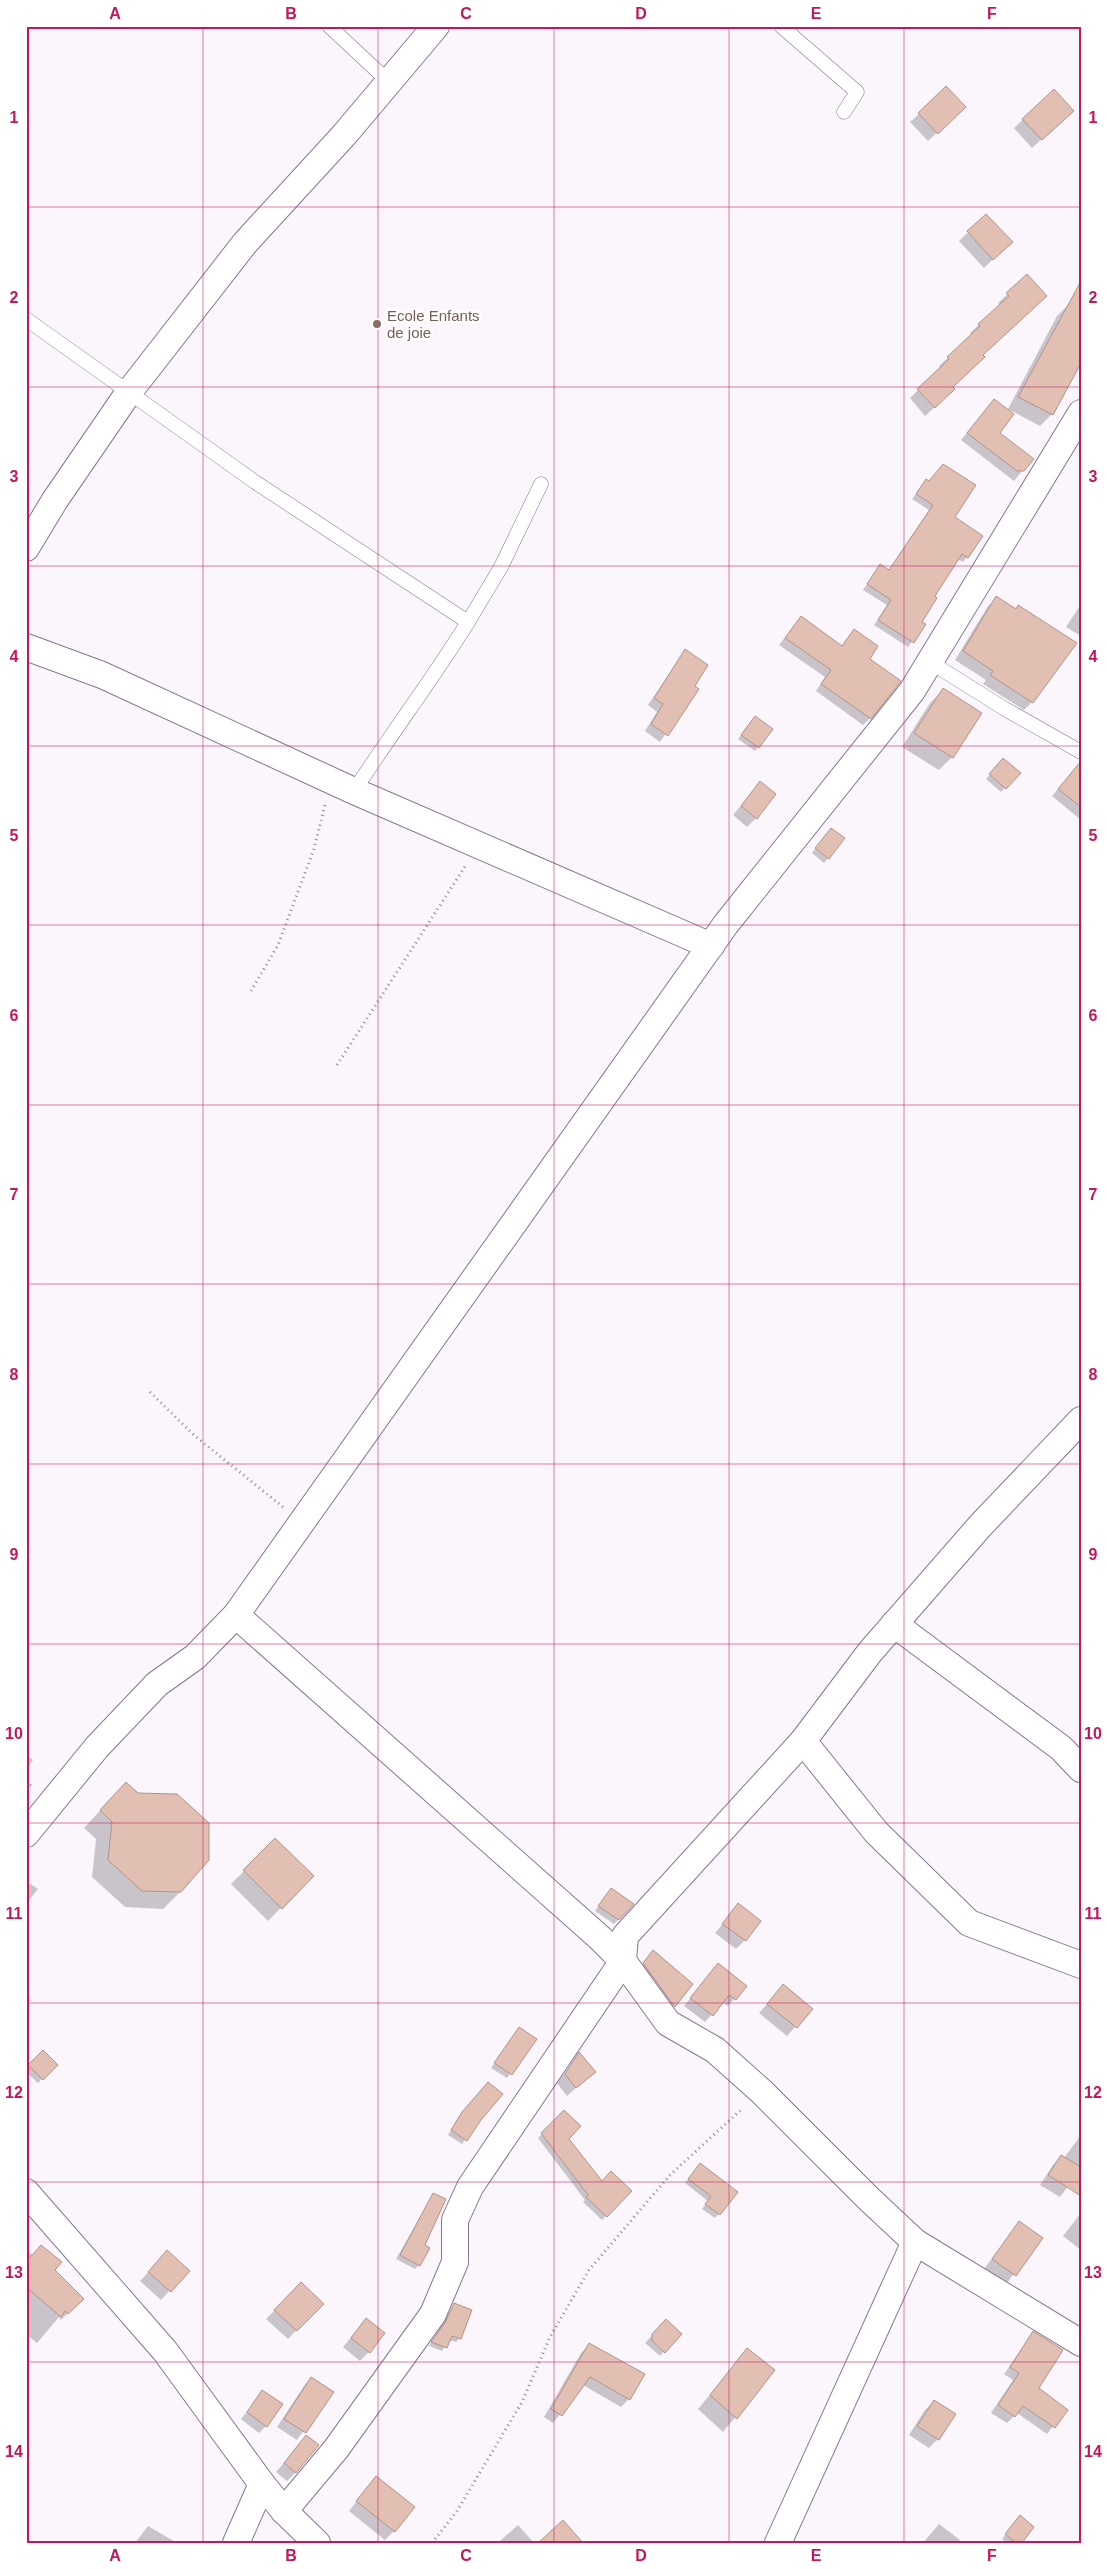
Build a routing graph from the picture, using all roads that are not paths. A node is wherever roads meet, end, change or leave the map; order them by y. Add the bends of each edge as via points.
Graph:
1 (329, 26) edge
2 (436, 26) edge
3 (781, 26) edge
4 (389, 82) junction
5 (844, 112) dead end
6 (26, 319) edge
7 (129, 392) junction
8 (1081, 413) edge
9 (541, 484) dead end
10 (26, 548) edge
11 (468, 622) junction
12 (26, 647) edge
13 (930, 662) junction
14 (1081, 752) edge
15 (343, 785) junction
16 (711, 946) junction
17 (1081, 1420) edge
18 (236, 1615) junction
19 (894, 1624) junction
20 (803, 1741) junction
21 (1081, 1769) edge
22 (26, 1834) edge
23 (623, 1961) junction
24 (1081, 1965) edge
25 (26, 2192) edge
26 (915, 2242) junction
27 (1081, 2343) edge
28 (262, 2484) junction
29 (284, 2511) junction
30 (236, 2543) edge
31 (317, 2543) edge
32 (778, 2543) edge

1 - 4 lane
2 - 4 street
3 - 5 lane via 857,92
4 - 7 street via 245,243
6 - 7 lane
7 - 10 street
7 - 11 lane via 254,482
8 - 13 street
9 - 11 lane via 501,567
11 - 15 lane
12 - 15 street via 102,675
13 - 14 lane
13 - 16 street via 912,692 862,757
15 - 16 street
16 - 18 street
17 - 19 street via 980,1526
18 - 22 street via 195,1657 157,1684 103,1740
18 - 23 street
19 - 20 street
19 - 21 street via 1061,1748
20 - 23 street via 625,1936
20 - 24 street via 876,1832 969,1923
23 - 26 street via 668,2023 715,2050 762,2091
23 - 29 street via 470,2187 455,2220 455,2262 433,2314 336,2449
25 - 28 street via 165,2351
26 - 27 street
26 - 32 street
28 - 29 street
28 - 30 street
29 - 31 street

